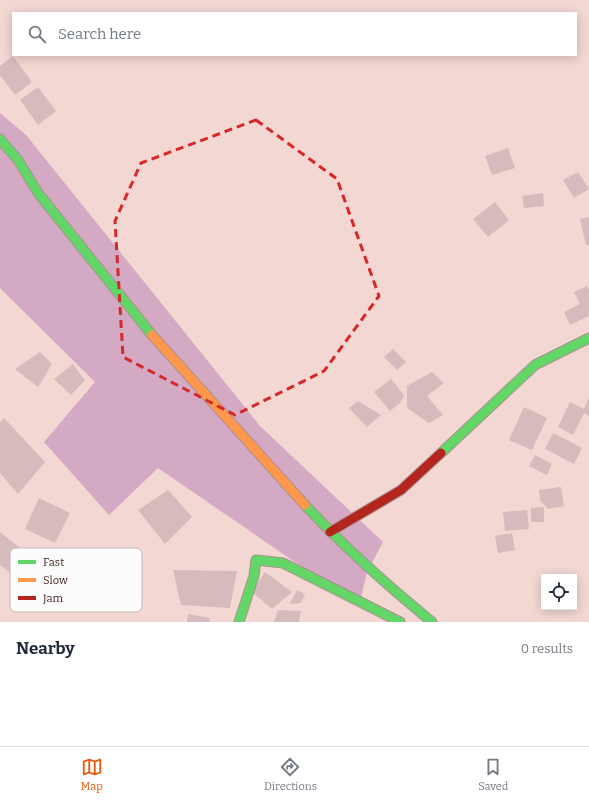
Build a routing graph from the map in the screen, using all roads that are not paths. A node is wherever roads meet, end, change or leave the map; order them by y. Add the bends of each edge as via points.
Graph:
1 (0, 139) edge
2 (589, 338) edge
3 (330, 532) junction
4 (239, 622) edge
5 (400, 622) edge
6 (432, 622) edge

1 - 3 main road via 18,160 38,193 142,323
2 - 3 main road via 535,365 401,490
3 - 6 main road via 375,575
4 - 5 main road via 254,576 256,560 284,563

